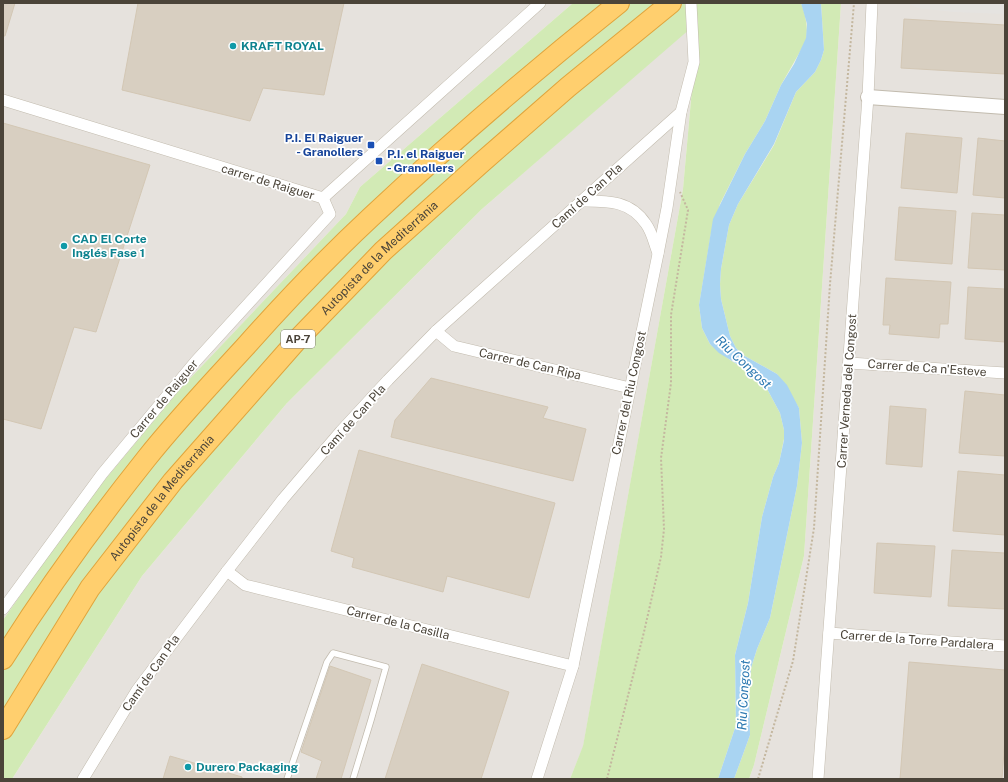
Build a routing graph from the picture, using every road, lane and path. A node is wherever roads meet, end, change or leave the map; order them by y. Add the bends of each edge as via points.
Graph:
1 (540, 3) edge
2 (619, 3) edge
3 (692, 3) edge
4 (854, 3) edge
5 (872, 3) edge
6 (666, 7) edge
7 (868, 97) junction
8 (3, 100) edge
9 (1005, 107) edge
10 (681, 112) junction
11 (671, 184) junction
12 (324, 198) junction
13 (582, 201) junction
14 (658, 254) junction
15 (436, 332) junction
16 (849, 363) junction
17 (1005, 373) edge
18 (630, 388) junction
19 (226, 571) junction
20 (3, 609) edge
21 (829, 633) junction
22 (1005, 646) edge
23 (3, 659) edge
24 (573, 666) junction
25 (3, 728) edge
26 (83, 779) edge
27 (287, 779) edge
28 (353, 779) edge
29 (537, 779) edge
30 (607, 779) edge
31 (758, 779) edge
32 (818, 779) edge

1 - 12 street, carrer de Raiguer
2 - 23 highway, AP-7 via 502,99 428,164 307,279 195,400 146,459 70,559
3 - 10 street, Carrer del Riu Congost via 694,62
4 - 31 path via 830,284 814,528 793,661
5 - 7 street, Carrer Verneda del Congost
6 - 25 highway, Autopista de la Mediterrània / AP-7 via 568,87 481,163 384,251 299,338 173,481 90,588
7 - 9 street
7 - 16 street, Carrer Verneda del Congost
8 - 12 street, carrer de Raiguer
10 - 11 street, Carrer del Riu Congost
10 - 13 street, Camí de Can Pla
11 - 14 street, Carrer del Riu Congost
11 - 30 path via 679,188 688,210 671,315 672,383 661,458 664,529 661,558
12 - 20 street, Carrer de Raiguer via 330,214 194,362 102,474
13 - 14 street via 613,202 632,210 647,224
13 - 15 street, Camí de Can Pla
14 - 18 street, Carrer del Riu Congost
15 - 18 street, Carrer de Can Ripa via 454,346
15 - 19 street, Camí de Can Pla via 337,437 283,499
16 - 17 street, Carrer de Ca n'Esteve
16 - 21 street, Carrer Verneda del Congost
18 - 24 street, Carrer del Riu Congost
19 - 24 street, Carrer de la Casilla via 245,585
19 - 26 street, Camí de Can Pla via 137,690
21 - 22 street, Carrer de la Torre Pardalera
21 - 32 street, Carrer Verneda del Congost
24 - 29 street, Carrer del Riu Congost
27 - 28 lane via 333,653 386,667

